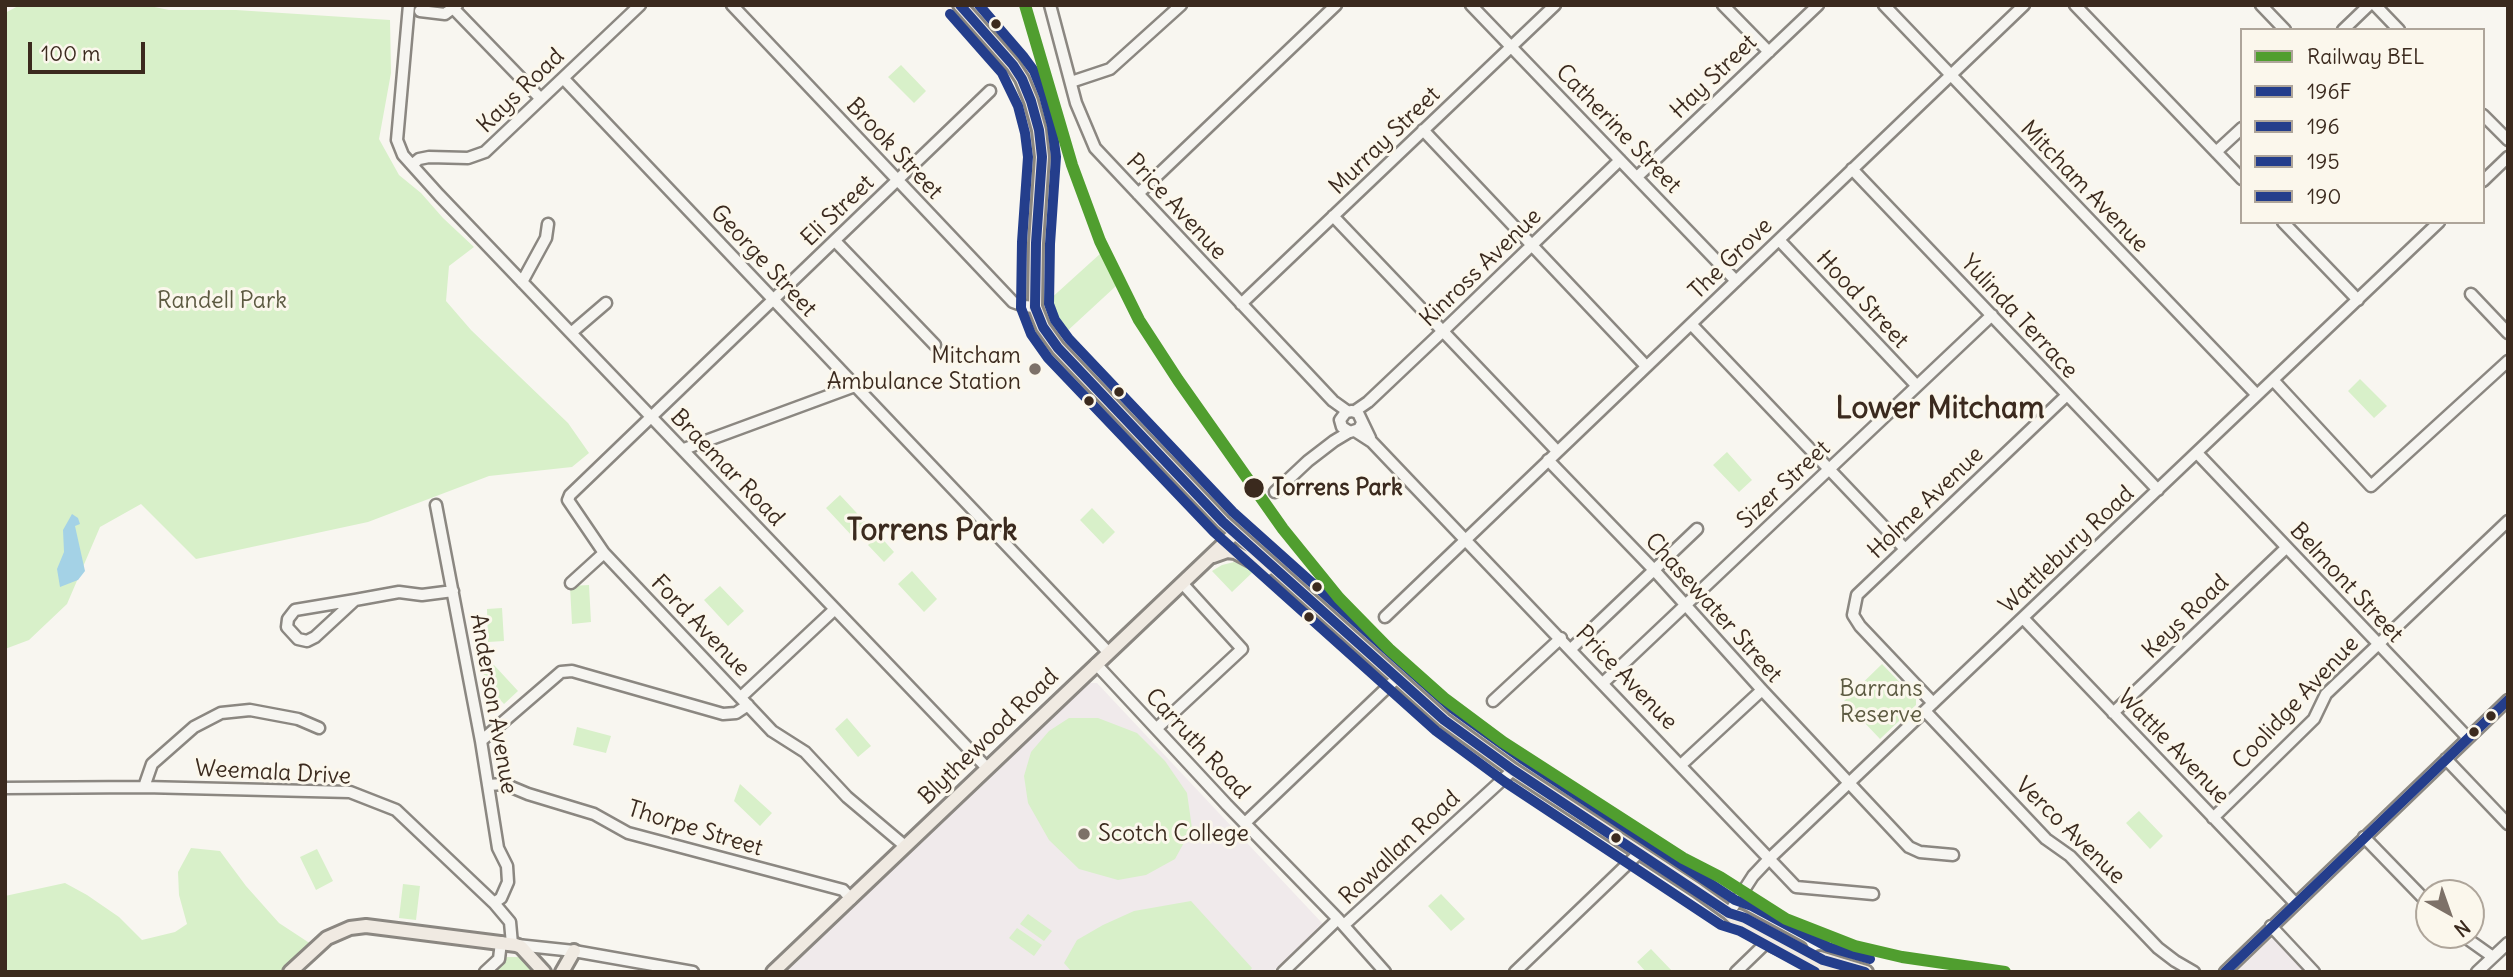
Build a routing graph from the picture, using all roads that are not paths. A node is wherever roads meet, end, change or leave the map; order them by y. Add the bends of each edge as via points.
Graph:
1 (409, 5) edge
2 (640, 5) edge
3 (732, 5) edge
4 (960, 5) edge
5 (1050, 5) edge
6 (1181, 5) edge
7 (1336, 5) edge
8 (1471, 5) edge
9 (1555, 5) edge
10 (1723, 5) edge
11 (1818, 5) edge
12 (1884, 5) edge
13 (2024, 5) edge
14 (2075, 5) edge
15 (2261, 5) edge
16 (2369, 5) edge
17 (2375, 5) edge
18 (456, 7) edge
19 (420, 11) dead end
20 (2283, 28) edge
21 (2345, 28) edge
22 (2397, 28) edge
23 (1511, 47) junction
24 (1769, 52) junction
25 (1950, 76) junction
26 (563, 78) junction
27 (1071, 82) junction
28 (990, 91) dead end
29 (541, 99) junction
30 (2485, 117) edge
31 (1423, 130) junction
32 (2240, 130) edge
33 (2508, 140) edge
34 (2217, 152) junction
35 (2508, 157) edge
36 (1620, 160) junction
37 (412, 165) junction
38 (1852, 169) junction
39 (1637, 177) junction
40 (2240, 177) edge
41 (2485, 179) edge
42 (897, 181) junction
43 (1138, 194) junction
44 (1333, 216) junction
45 (548, 224) dead end
46 (2286, 224) edge
47 (2437, 224) edge
48 (1779, 240) junction
49 (835, 241) junction
50 (1532, 245) junction
51 (1736, 281) junction
52 (522, 282) junction
53 (2471, 294) dead end
54 (774, 300) junction
55 (2358, 300) junction
56 (606, 303) dead end
57 (1241, 304) junction
58 (1035, 307) junction
59 (1992, 315) junction
60 (1691, 324) junction
61 (1443, 331) junction
62 (571, 333) junction
63 (2508, 333) edge
64 (935, 345) dead end
65 (2508, 361) edge
66 (1646, 366) junction
67 (2273, 380) junction
68 (855, 386) junction
69 (1917, 386) junction
70 (2067, 395) junction
71 (2257, 395) junction
72 (653, 417) junction
73 (1351, 421) junction
74 (684, 449) junction
75 (1557, 451) junction
76 (2197, 453) junction
77 (1548, 460) junction
78 (1829, 469) junction
79 (2158, 490) junction
80 (1275, 492) dead end
81 (436, 505) dead end
82 (2508, 521) edge
83 (1697, 529) dead end
84 (1234, 533) junction
85 (1464, 540) junction
86 (2286, 548) junction
87 (1905, 549) junction
88 (604, 553) junction
89 (1205, 560) junction
90 (1654, 570) junction
91 (1283, 578) junction
92 (571, 583) dead end
93 (1182, 583) junction
94 (453, 591) junction
95 (355, 600) junction
96 (1685, 606) junction
97 (835, 609) junction
98 (1385, 617) dead end
99 (2023, 618) junction
100 (1561, 638) junction
101 (2378, 644) junction
102 (1571, 649) junction
103 (1108, 652) junction
104 (1096, 664) junction
105 (1396, 679) junction
106 (1603, 683) junction
107 (1762, 690) junction
108 (2508, 700) edge
109 (744, 701) junction
110 (1493, 701) dead end
111 (1933, 703) junction
112 (1924, 711) junction
113 (2113, 713) junction
114 (318, 728) dead end
115 (1157, 728) junction
116 (2468, 738) junction
117 (481, 741) junction
118 (2446, 759) junction
119 (1682, 764) junction
120 (987, 768) junction
121 (1513, 770) junction
122 (1849, 783) junction
123 (488, 785) junction
124 (144, 787) junction
125 (5, 788) edge
126 (2213, 818) junction
127 (1245, 823) junction
128 (2508, 824) edge
129 (2364, 837) junction
130 (1756, 845) junction
131 (905, 846) junction
132 (1640, 852) junction
133 (1953, 855) dead end
134 (1769, 859) junction
135 (1753, 876) junction
136 (2415, 890) edge
137 (1874, 894) dead end
138 (851, 899) junction
139 (2295, 903) junction
140 (494, 904) junction
141 (1729, 913) junction
142 (1341, 922) junction
143 (2271, 926) junction
144 (1768, 942) junction
145 (2508, 943) edge
146 (510, 944) junction
147 (2482, 949) edge
148 (574, 951) junction
149 (2493, 957) junction
150 (290, 972) edge
151 (485, 972) edge
152 (544, 972) edge
153 (562, 972) edge
154 (692, 972) edge
155 (773, 972) edge
156 (1283, 972) edge
157 (1385, 972) edge
158 (1516, 972) edge
159 (1736, 972) edge
160 (1833, 972) edge
161 (1867, 972) edge
162 (2194, 972) edge
163 (2225, 972) edge
164 (2314, 972) edge
165 (2477, 972) edge

1 - 37 street, Braemar Road via 397,141
2 - 26 street, Kays Road
3 - 42 street, Brook Street
4 - 58 main road via 1022,79 1039,130 1042,157
5 - 27 street, Price Avenue
6 - 27 street via 1110,69
7 - 43 street
8 - 23 street, Catherine Street
9 - 23 street, Murray Street
10 - 24 street
11 - 24 street, Hay Street
12 - 25 street, Mitcham Avenue
13 - 25 street, The Grove
14 - 34 street
15 - 20 street
16 - 21 street
17 - 22 street
18 - 19 street via 445,14
18 - 29 street
23 - 31 street, Murray Street
23 - 36 street, Catherine Street
24 - 39 street, Hay Street
25 - 38 street, The Grove
25 - 71 street, Mitcham Avenue
26 - 29 street, Kays Road
26 - 54 street, George Street
27 - 43 street, Price Avenue via 1089,139
28 - 42 street, Eli Street
29 - 37 street, Kays Road via 477,157 429,157
30 - 33 street
31 - 44 street, Murray Street
31 - 50 street
32 - 34 street
34 - 40 street
35 - 41 street
36 - 39 street, Catherine Street
36 - 50 street, Kinross Avenue
37 - 52 street, Braemar Road
38 - 48 street, The Grove
38 - 59 street, Yulinda Terrace
39 - 51 street, Catherine Street
42 - 49 street, Eli Street
42 - 58 street, Brook Street via 1013,302
43 - 57 street, Price Avenue
44 - 57 street, Murray Street
44 - 61 street
45 - 52 street via 546,239
46 - 55 street
47 - 55 street, Wattlebury Road
48 - 51 street, The Grove
48 - 69 street, Hood Street
49 - 54 street, Eli Street
49 - 64 street
50 - 61 street, Kinross Avenue
50 - 66 street
51 - 60 street, The Grove
52 - 62 street, Braemar Road
53 - 63 street
54 - 68 street, George Street
54 - 72 street, Eli Street
55 - 67 street, Wattlebury Road
56 - 62 street
57 - 73 street, Price Avenue
58 - 84 main road via 1058,348
59 - 69 street, Sizer Street
59 - 70 street, Yulinda Terrace
60 - 66 street, The Grove
60 - 78 street
61 - 73 street, Kinross Avenue
61 - 75 street
62 - 72 street, Braemar Road
65 - 67 street via 2371,486
66 - 75 street, The Grove
67 - 71 street, Wattlebury Road
68 - 74 street
68 - 103 street, George Street
69 - 78 street, Sizer Street
70 - 79 street, Yulinda Terrace
70 - 87 street, Holme Avenue
71 - 76 street, Wattlebury Road
72 - 74 street, Braemar Road
72 - 88 street, Ford Avenue via 568,500
73 - 80 street, Kinross Avenue
73 - 85 street, Price Avenue
74 - 97 street, Braemar Road
75 - 77 street, The Grove
76 - 79 street, Wattlebury Road
76 - 86 street, Belmont Street
77 - 85 street, The Grove
77 - 90 street, Chasewater Street
78 - 87 street
78 - 96 street, Sizer Street
79 - 99 street, Wattlebury Road
81 - 94 street, Anderson Avenue
82 - 101 street, Coolidge Avenue
83 - 90 street
84 - 89 main road, Blythewood Road
84 - 91 main road
85 - 98 street, The Grove
85 - 100 street, Price Avenue
86 - 101 street, Belmont Street
86 - 113 street, Keys Road
87 - 111 street, Holme Avenue via 1857,594 1853,615
88 - 92 street
88 - 109 street, Ford Avenue
89 - 91 main road via 1235,552
89 - 93 main road, Blythewood Road
90 - 96 street, Chasewater Street
90 - 102 street
91 - 105 main road
93 - 103 main road, Blythewood Road
93 - 115 street via 1242,649
94 - 95 street via 399,592
94 - 117 street, Anderson Avenue
95 - 95 street via 307,641 298,639 287,627 295,610
96 - 106 street, Sizer Street
96 - 107 street, Chasewater Street
97 - 109 street
97 - 120 street, Braemar Road
99 - 111 street, Wattlebury Road
99 - 113 street, Wattle Avenue
100 - 102 street, Price Avenue
100 - 110 street
101 - 116 street, Belmont Street
101 - 126 street, Coolidge Avenue via 2326,694 2305,729
102 - 106 street, Price Avenue
103 - 104 main road, Blythewood Road
104 - 115 street, Carruth Road
104 - 120 main road, Blythewood Road
105 - 121 main road
105 - 127 street
106 - 119 street, Price Avenue
107 - 119 street
107 - 122 street, Chasewater Street
108 - 116 street
109 - 117 street via 736,713 723,714 572,671 561,672
109 - 131 street, Ford Avenue via 772,731 805,752 847,797
111 - 112 street, Wattlebury Road
112 - 122 street, Wattlebury Road
112 - 162 street, Verco Avenue via 2158,948
113 - 126 street, Wattle Avenue
114 - 124 street via 299,719 250,710 221,713 194,727 152,764
115 - 127 street, Carruth Road
116 - 118 street
117 - 123 street, Anderson Avenue
118 - 128 street
118 - 129 street
119 - 130 street, Price Avenue
120 - 131 main road, Blythewood Road
121 - 132 main road
121 - 142 street, Rowallan Road
122 - 133 street, Chasewater Street via 1909,847
122 - 134 street, Wattlebury Road
123 - 138 street, Thorpe Street via 504,783 594,814 628,833 843,890
123 - 140 street, Anderson Avenue via 498,848 509,882
124 - 125 street, Weemala Drive
124 - 140 street, Weemala Drive via 349,792 396,810
126 - 139 street, Wattle Avenue
127 - 142 street, Carruth Road
129 - 136 street
129 - 139 street
130 - 134 street, Price Avenue
130 - 135 street
131 - 138 main road, Blythewood Road
132 - 141 main road
132 - 158 street
134 - 135 street, Wattlebury Road
134 - 137 street, Price Avenue via 1796,887
135 - 141 street, Wattlebury Road
138 - 155 main road, Blythewood Road
139 - 143 street
140 - 146 street, Weemala Drive via 510,922
141 - 144 main road
141 - 161 main road via 1823,960
142 - 156 street, Rowallan Road
142 - 157 street, Carruth Road
143 - 163 street
143 - 164 street
144 - 159 street
144 - 160 main road
145 - 149 street
146 - 148 street
146 - 150 main road via 393,928 350,928 327,937
146 - 151 street
146 - 152 main road via 521,947
147 - 149 street
148 - 153 main road
148 - 154 street
149 - 165 street

